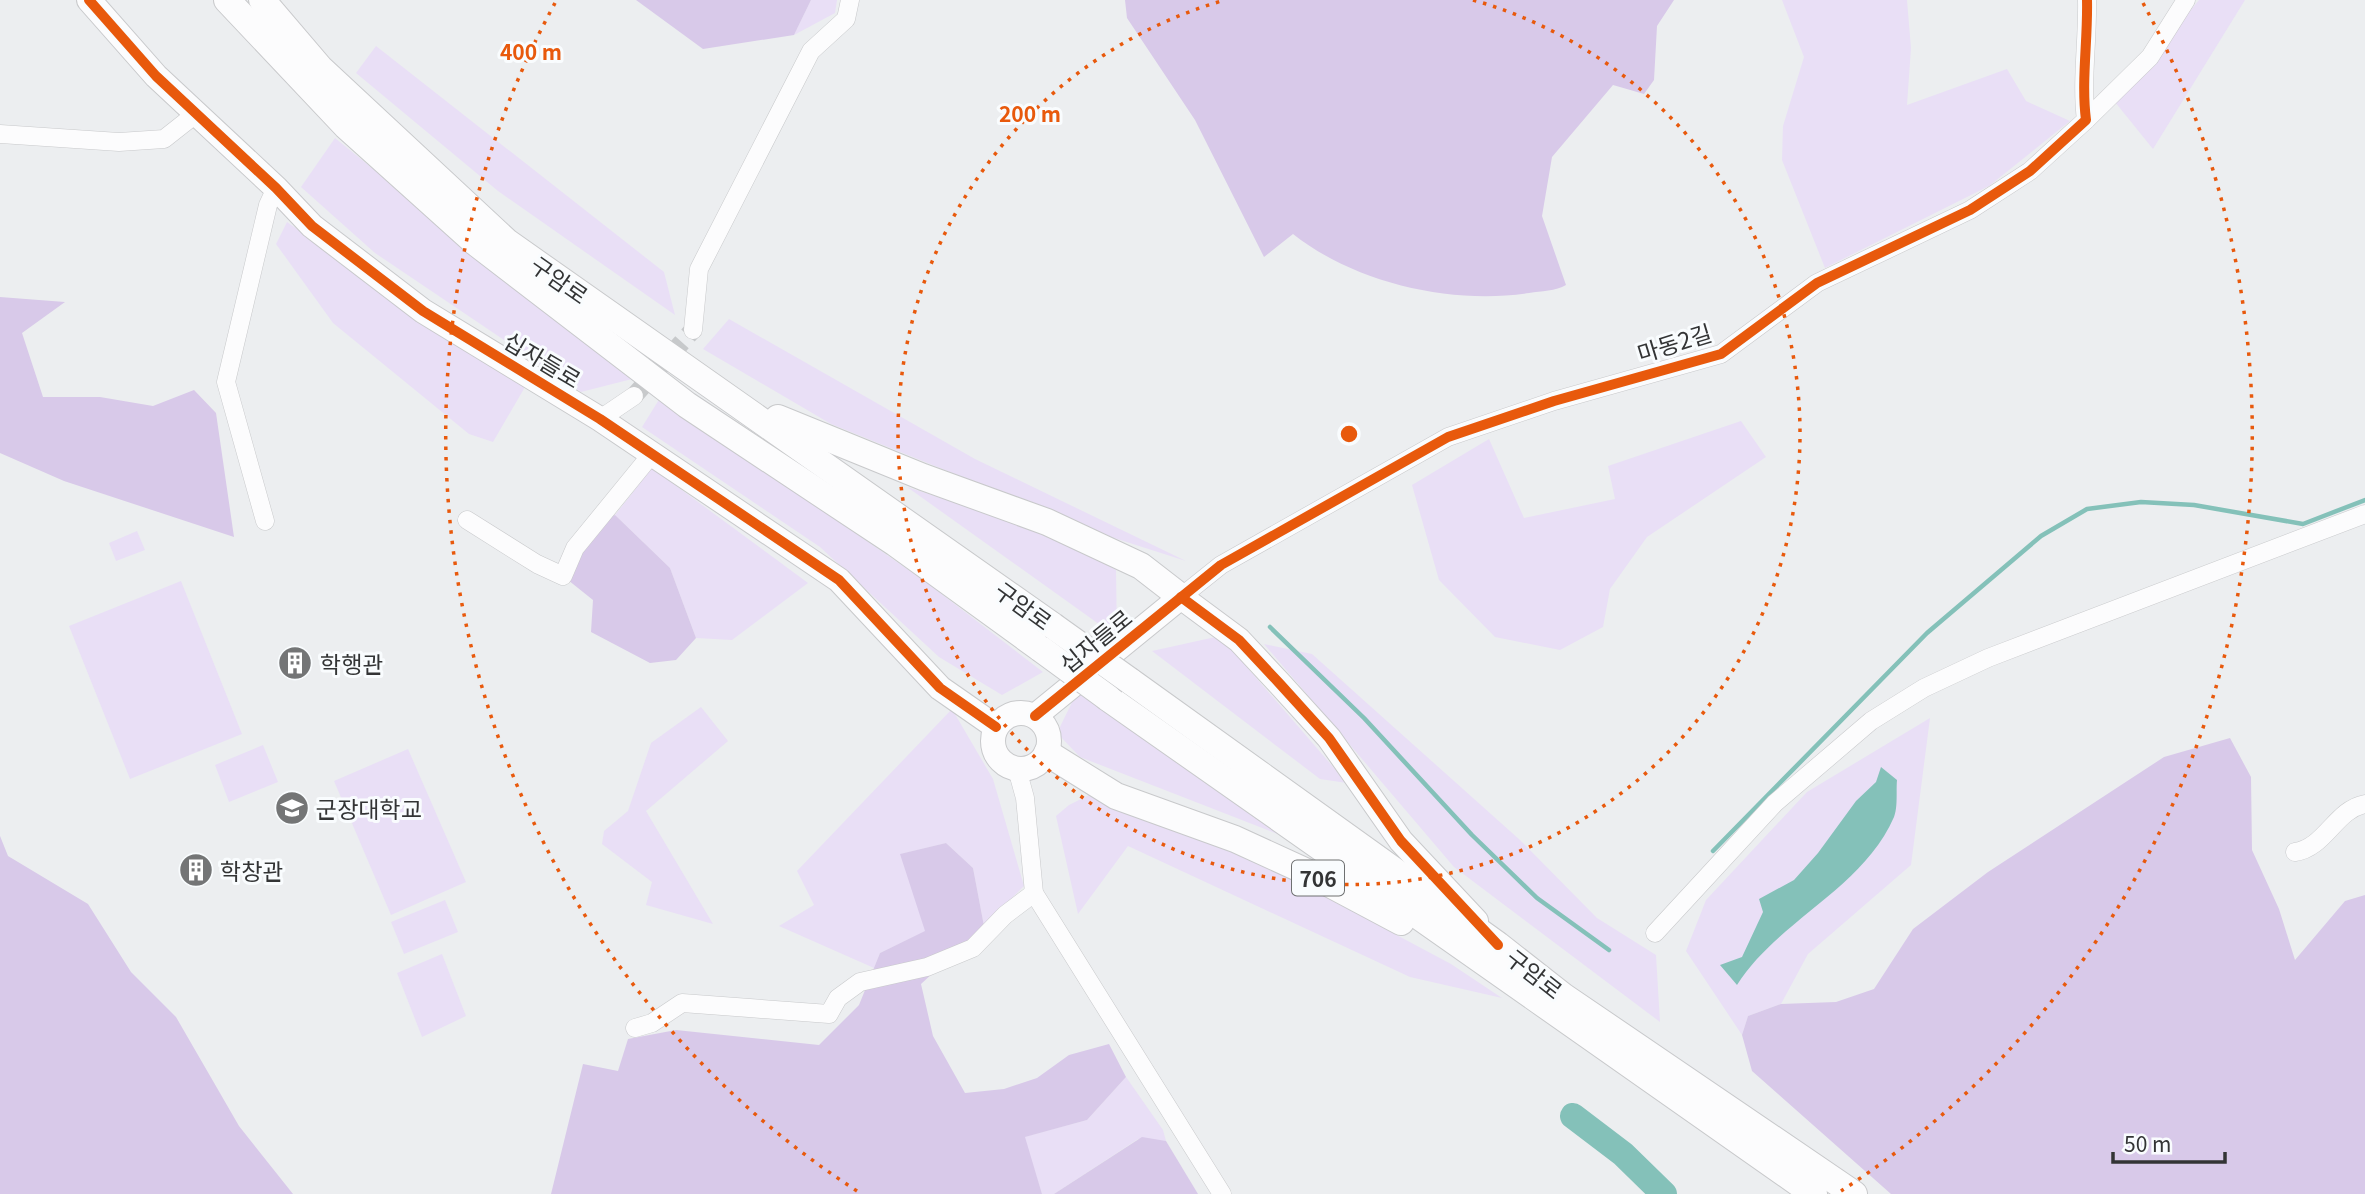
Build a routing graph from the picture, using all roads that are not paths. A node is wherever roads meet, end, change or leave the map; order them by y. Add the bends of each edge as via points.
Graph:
1 (89, 0) edge
2 (227, 0) edge
3 (262, 0) edge
4 (850, 0) edge
5 (2087, 0) edge
6 (2186, 0) edge
7 (197, 113) junction
8 (2086, 120) junction
9 (0, 134) edge
10 (276, 188) junction
11 (693, 330) tunnel mouth
12 (634, 396) tunnel mouth
13 (734, 400) junction
14 (600, 419) junction
15 (651, 455) junction
16 (2365, 514) edge
17 (467, 520) dead end
18 (265, 521) dead end
19 (1181, 597) junction
20 (1047, 637) junction
21 (1035, 716) junction
22 (996, 727) junction
23 (1047, 753) junction
24 (1017, 769) junction
25 (2365, 804) edge
26 (2295, 852) dead end
27 (1034, 894) junction
28 (1656, 933) dead end
29 (1499, 945) junction
30 (635, 1028) dead end
31 (1576, 1029) junction
32 (1222, 1194) edge
33 (1814, 1194) edge
34 (1854, 1194) edge

1 - 7 main road, 십자들로 via 156,76
2 - 20 main road, 구암로 via 346,126 476,243 687,405
3 - 13 main road, 구암로 via 320,68 507,242
4 - 11 street via 846,19 811,51 699,269
5 - 8 street
6 - 8 street, 마동2길 via 2150,57
7 - 9 street via 164,139 119,142
7 - 10 main road, 십자들로
8 - 19 street, 마동2길 via 2030,171 1980,204 1817,283 1721,354 1566,397 1448,437 1222,565
10 - 14 main road, 십자들로 via 312,226 423,311
10 - 18 street via 268,205 226,382
12 - 14 street
13 - 19 main road via 1047,522 1141,566
13 - 20 main road, 구암로
14 - 15 main road, 십자들로
15 - 17 street via 575,548 563,576
15 - 22 main road, 십자들로 via 839,580 940,688
16 - 28 street via 1988,658 1924,688 1871,721 1801,779
19 - 21 main road, 십자들로
19 - 29 main road via 1240,640 1329,738 1401,841
20 - 29 main road, 구암로, bridge via 1130,681
20 - 31 main road, 구암로, bridge via 1108,698
21 - 22 main road via 1017,712
21 - 23 main road via 1049,736
22 - 24 main road via 996,754
23 - 24 main road via 1034,766
23 - 31 main road, 706 via 1116,796 1235,839 1307,872 1397,920
24 - 27 street via 1025,798
25 - 26 street via 2353,806 2322,838
27 - 30 street via 973,948 927,967 860,982 838,998 829,1014 682,1003 652,1023
27 - 32 street
29 - 34 main road, 구암로 via 1563,996
31 - 33 main road, 구암로 / 706

